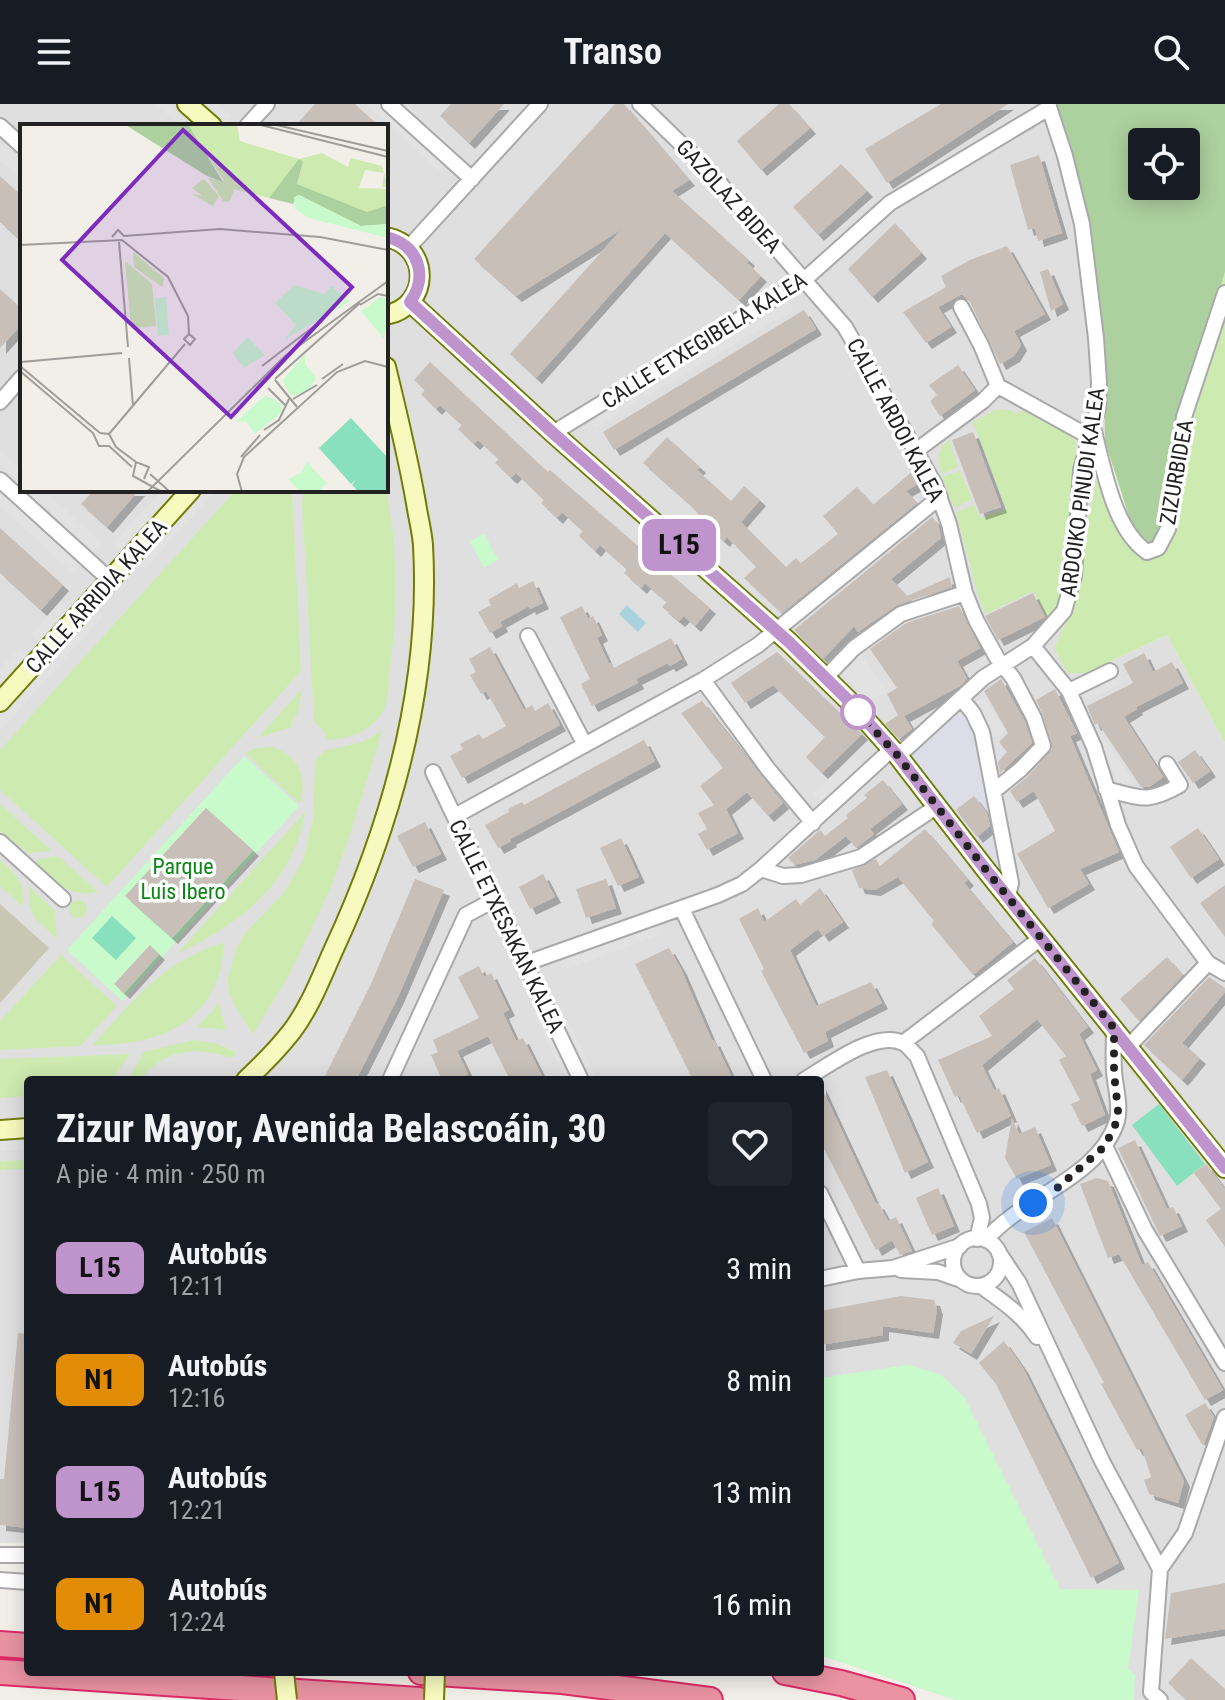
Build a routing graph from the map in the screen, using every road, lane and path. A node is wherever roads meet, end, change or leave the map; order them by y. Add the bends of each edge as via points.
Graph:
1 (187, 104) edge
2 (267, 104) edge
3 (389, 104) edge
4 (540, 104) edge
5 (640, 104) edge
6 (1048, 106) edge
7 (210, 124) edge
8 (249, 124) edge
9 (0, 126) edge
10 (20, 144) edge
11 (472, 179) junction
12 (388, 237) edge
13 (409, 247) junction
14 (804, 280) junction
15 (1225, 293) edge
16 (410, 302) junction
17 (961, 307) dead end
18 (388, 314) edge
19 (845, 327) joint
20 (388, 375) edge
21 (20, 379) edge
22 (998, 386) junction
23 (0, 402) edge
24 (1090, 430) junction
25 (553, 433) junction
26 (917, 450) junction
27 (0, 480) edge
28 (189, 492) edge
29 (940, 497) junction
30 (110, 580) junction
31 (965, 593) junction
32 (776, 630) junction
33 (528, 636) dead end
34 (1033, 646) junction
35 (1003, 666) junction
36 (1110, 671) dead end
37 (826, 677) junction
38 (703, 680) junction
39 (1069, 691) junction
40 (961, 698) junction
41 (0, 702) edge
42 (585, 745) junction
43 (895, 752) junction
44 (1167, 764) dead end
45 (433, 772) dead end
46 (1106, 789) junction
47 (994, 791) junction
48 (936, 807) junction
49 (455, 816) junction
50 (813, 823) junction
51 (0, 842) edge
52 (761, 869) junction
53 (1008, 897) junction
54 (63, 899) dead end
55 (494, 900) junction
56 (682, 909) junction
57 (1041, 938) junction
58 (1208, 963) junction
59 (524, 964) junction
60 (1225, 973) edge
61 (1114, 1028) junction
62 (903, 1043) junction
63 (1134, 1054) junction
64 (250, 1076) edge
65 (392, 1076) edge
66 (579, 1076) edge
67 (762, 1076) edge
68 (811, 1076) edge
69 (1115, 1081) junction
70 (24, 1128) edge
71 (0, 1130) edge
72 (1105, 1146) junction
73 (1225, 1168) edge
74 (824, 1201) edge
75 (982, 1240) junction
76 (960, 1246) junction
77 (999, 1253) junction
78 (893, 1268) junction
79 (858, 1271) junction
80 (824, 1278) edge
81 (961, 1280) junction
82 (981, 1286) junction
83 (1056, 1363) junction
84 (1225, 1363) edge
85 (1225, 1417) edge
86 (0, 1555) edge
87 (24, 1555) edge
88 (1160, 1569) junction
89 (0, 1580) edge
90 (24, 1582) edge
91 (0, 1644) edge
92 (24, 1646) edge
93 (824, 1671) edge
94 (0, 1672) edge
95 (24, 1674) edge
96 (60, 1676) edge
97 (284, 1676) edge
98 (435, 1676) edge
99 (484, 1676) edge
100 (805, 1676) edge
101 (893, 1698) edge
102 (287, 1700) edge
103 (419, 1700) edge
104 (434, 1700) edge
105 (710, 1700) edge
106 (1160, 1700) edge

1 - 7 street
2 - 8 street
3 - 11 street
4 - 11 street
5 - 14 street, GAZOLAZ BIDEA via 709,171
6 - 14 street, CALLE ETXEGIBELA KALEA via 890,203
6 - 24 street, ARDOIKO PINUDI KALEA via 1082,224 1099,382
9 - 10 street
11 - 13 street
12 - 13 street
13 - 16 street via 420,275
14 - 19 street, GAZOLAZ BIDEA
14 - 25 street, CALLE ETXEGIBELA KALEA
15 - 24 street, ZIZURBIDEA via 1184,417 1168,529 1158,548 1147,552 1122,525
16 - 18 street
16 - 25 street
17 - 22 street
19 - 26 street, CALLE ARDOI KALEA
20 - 64 street via 423,543 423,631 412,718 391,800 349,917 293,1030
21 - 23 street
22 - 24 street via 1051,418
22 - 26 street
24 - 34 street, ARDOIKO PINUDI KALEA via 1081,470 1074,576 1064,611
25 - 32 street
26 - 29 street, CALLE ARDOI KALEA
27 - 30 street
28 - 30 street, CALLE ARRIDIA KALEA
29 - 31 street, CALLE ARDOI KALEA
29 - 32 street
30 - 41 street, CALLE ARRIDIA KALEA
31 - 35 street, CALLE ARDOI KALEA
31 - 37 street via 901,614 854,648
32 - 37 street
32 - 38 street
33 - 42 street
34 - 35 street, ARDOIKO PINUDI KALEA
34 - 39 street
35 - 40 street, ARDOIKO PINUDI KALEA
35 - 47 street, CALLE ARDOI KALEA via 1034,718 1043,746
36 - 39 street
37 - 43 street
38 - 42 street
38 - 50 street
39 - 46 street
40 - 43 street, ARDOIKO PINUDI KALEA
40 - 47 street via 982,732
42 - 49 street
43 - 48 street
43 - 50 street, ARDOIKO PINUDI KALEA
44 - 46 street via 1180,785 1155,798
45 - 49 street, CALLE ETXESAKAN KALEA
46 - 58 street via 1136,866
47 - 53 street via 1011,883
48 - 52 street via 861,857 801,875
48 - 53 street
49 - 55 street, CALLE ETXESAKAN KALEA
50 - 52 street, ARDOIKO PINUDI KALEA
51 - 54 street
52 - 56 street, ARDOIKO PINUDI KALEA via 742,884
53 - 57 street
55 - 59 street, CALLE ETXESAKAN KALEA
55 - 65 street via 466,915
56 - 59 street, ARDOIKO PINUDI KALEA
56 - 67 street
57 - 61 street
57 - 62 street
58 - 60 street
58 - 63 street
59 - 66 street, CALLE ETXESAKAN KALEA
61 - 63 street
61 - 69 street
62 - 68 street via 872,1041
62 - 75 street via 917,1056 979,1204
63 - 69 street
63 - 73 street
69 - 72 street via 1117,1121
70 - 71 street
72 - 75 street via 1055,1190
72 - 84 street via 1145,1230
74 - 79 street
75 - 76 street
75 - 77 street
76 - 78 street
76 - 81 street via 953,1267
77 - 82 street via 998,1274
77 - 83 street
78 - 79 street
78 - 81 street
79 - 80 street
81 - 82 street
82 - 83 street via 1028,1324
83 - 88 street
85 - 88 street via 1185,1533
86 - 87 street
88 - 106 street via 1151,1692
89 - 90 street
91 - 92 highway
93 - 101 street
94 - 95 highway
96 - 103 highway
97 - 102 street, bridge
98 - 104 street, bridge
99 - 105 highway
100 - 101 highway

